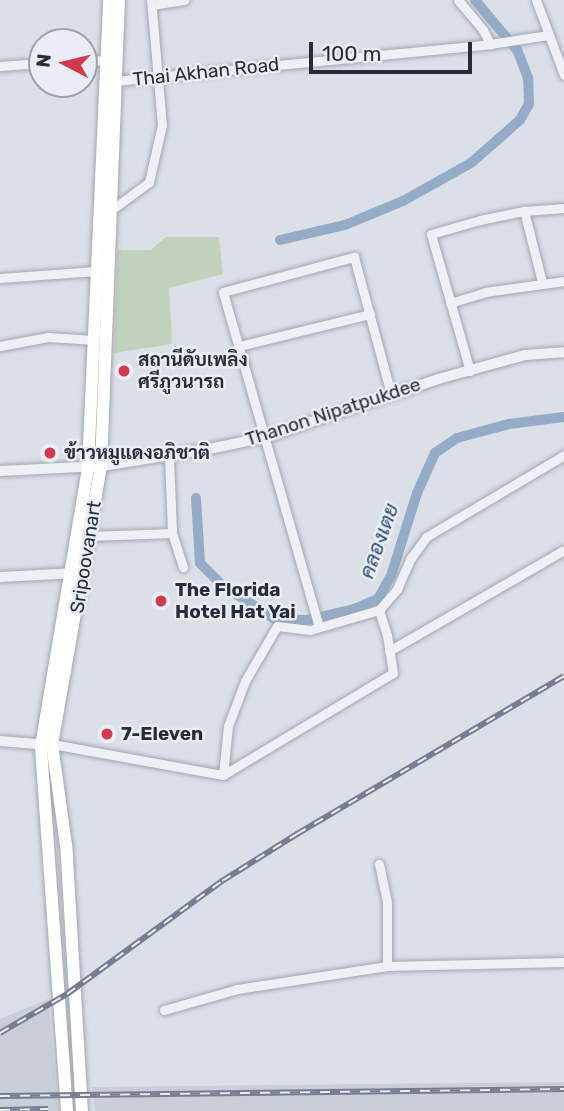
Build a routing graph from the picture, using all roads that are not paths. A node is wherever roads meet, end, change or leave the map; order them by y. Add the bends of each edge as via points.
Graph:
1 (109, 0) edge
2 (118, 0) edge
3 (186, 0) edge
4 (458, 0) edge
5 (536, 0) edge
6 (151, 2) edge
7 (548, 35) junction
8 (494, 44) junction
9 (98, 60) edge
10 (112, 60) junction
11 (28, 64) edge
12 (0, 66) edge
13 (564, 75) edge
14 (159, 77) junction
15 (115, 81) junction
16 (564, 208) edge
17 (110, 211) junction
18 (524, 211) junction
19 (96, 271) junction
20 (0, 278) edge
21 (564, 281) edge
22 (542, 282) junction
23 (450, 303) junction
24 (370, 314) junction
25 (94, 340) junction
26 (0, 346) edge
27 (239, 346) junction
28 (564, 352) edge
29 (470, 371) junction
30 (391, 394) junction
31 (266, 437) junction
32 (564, 455) edge
33 (170, 456) junction
34 (94, 467) junction
35 (0, 471) edge
36 (172, 533) junction
37 (90, 536) junction
38 (564, 550) edge
39 (183, 567) dead end
40 (78, 573) junction
41 (0, 577) edge
42 (379, 610) junction
43 (319, 626) junction
44 (389, 651) junction
45 (0, 741) edge
46 (46, 745) junction
47 (223, 775) junction
48 (379, 864) dead end
49 (564, 962) edge
50 (387, 966) junction
51 (164, 1010) dead end
52 (67, 1111) edge
53 (82, 1111) edge

1 - 10 main road, Sripoovanart
2 - 10 main road, Sripoovanart
3 - 6 street
4 - 8 street
5 - 7 street
6 - 14 street
7 - 8 street, Thai Akhan Road
7 - 13 street
8 - 14 street, Thai Akhan Road
9 - 10 street
10 - 15 main road, Sripoovanart
10 - 19 main road, Sripoovanart
11 - 12 street
14 - 15 street, Thai Akhan Road
14 - 17 street via 162,125 149,183
15 - 17 main road, Sripoovanart
16 - 18 street
17 - 34 main road, Sripoovanart
18 - 22 street
18 - 23 street via 431,234
19 - 20 street
19 - 25 main road, Sripoovanart
21 - 22 street
22 - 23 street
23 - 29 street
24 - 27 street
24 - 27 street via 354,257 223,292
24 - 30 street
25 - 26 street via 48,337
25 - 34 main road, Sripoovanart
27 - 31 street
28 - 29 street, Thanon Nipatpukdee via 526,355
29 - 30 street, Thanon Nipatpukdee
30 - 31 street, Thanon Nipatpukdee
31 - 33 street, Thanon Nipatpukdee
31 - 43 street
32 - 42 street via 426,537 397,589
33 - 34 street, Thanon Nipatpukdee
33 - 36 street
34 - 35 street, Thanon Nipatpukdee
34 - 37 main road, Sripoovanart
34 - 40 main road, Sripoovanart
36 - 37 street
36 - 39 street
37 - 40 main road, Sripoovanart
38 - 44 street
40 - 41 street
40 - 46 main road, Sripoovanart
42 - 43 street
42 - 44 street
43 - 47 street via 310,630 277,626 245,681 228,726
44 - 47 street via 393,673
45 - 46 street
46 - 47 street
46 - 52 main road, Sripoovanart
46 - 53 main road, Sripoovanart via 66,845
48 - 50 street via 387,903
49 - 50 street
50 - 51 street via 237,989

